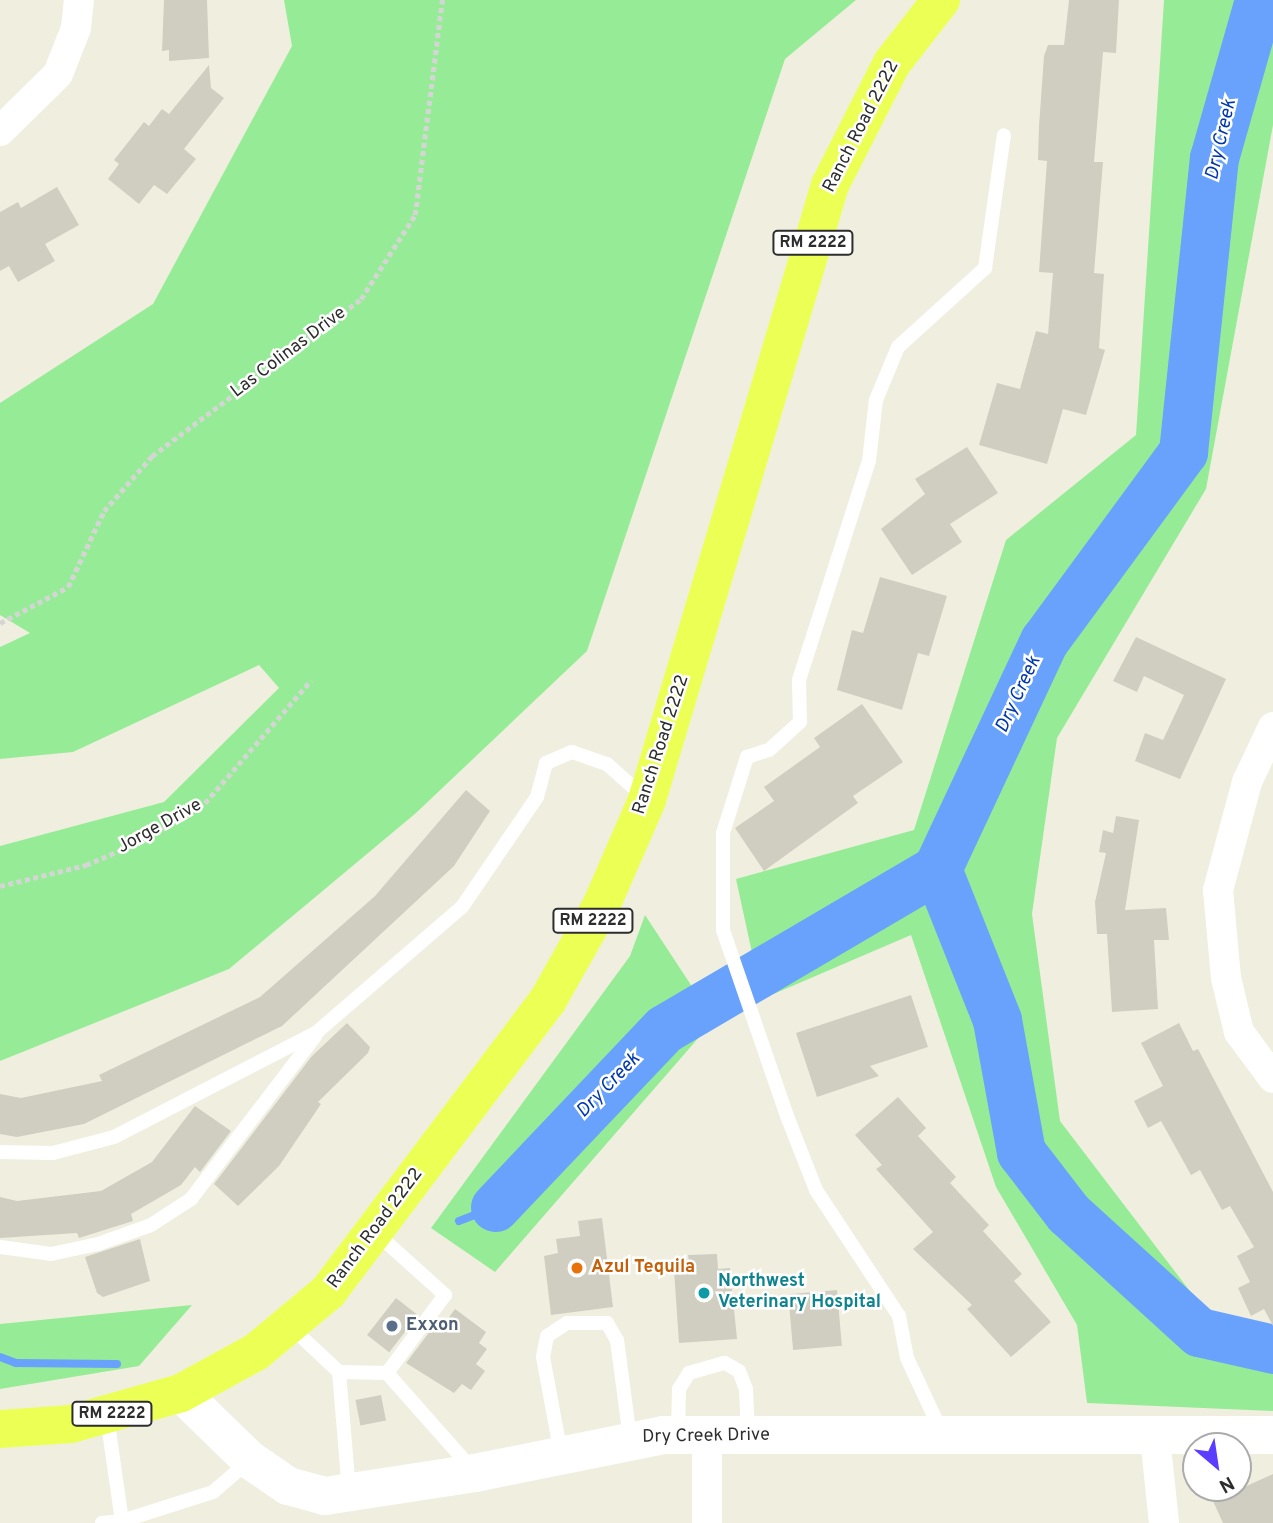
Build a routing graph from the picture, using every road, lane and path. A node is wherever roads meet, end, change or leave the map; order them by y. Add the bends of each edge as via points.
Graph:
1 (79, 0) edge
2 (442, 0) edge
3 (941, 0) edge
4 (0, 131) edge
5 (1004, 135) dead end
6 (0, 623) edge
7 (311, 680) dead end
8 (1273, 727) edge
9 (647, 800) junction
10 (0, 886) edge
11 (317, 1032) junction
12 (1273, 1078) edge
13 (0, 1152) edge
14 (374, 1232) junction
15 (0, 1247) edge
16 (289, 1325) junction
17 (339, 1372) junction
18 (387, 1373) junction
19 (181, 1393) junction
20 (106, 1415) junction
21 (0, 1429) edge
22 (693, 1435) junction
23 (1273, 1435) edge
24 (748, 1436) junction
25 (944, 1437) junction
26 (1155, 1437) junction
27 (630, 1438) junction
28 (561, 1454) junction
29 (250, 1460) junction
30 (475, 1473) junction
31 (349, 1493) junction
32 (122, 1521) junction
33 (102, 1523) edge
34 (707, 1523) edge
35 (1164, 1523) edge

1 - 4 street via 76,28 58,74 26,111
2 - 6 path, Las Colinas Drive via 415,215 361,299 152,456 104,511 68,587
3 - 9 main road, Ranch Road 2222 / RM 2222 via 892,63 830,185
5 - 25 lane via 985,268 898,347 876,400 869,461 799,680 800,722 769,750 747,757 723,833 721,905 729,947 816,1191 899,1315 907,1358
7 - 10 path, Jorge Drive via 205,803 148,838 86,865
8 - 12 street via 1247,782 1218,890 1226,978 1239,1032
9 - 11 lane via 607,764 572,752 546,763 537,797 462,907
9 - 14 main road, Ranch Road 2222 / RM 2222 via 601,905 548,1000
11 - 13 lane via 114,1137 53,1153
11 - 15 lane via 211,1179 191,1199 151,1225 98,1244 51,1254
14 - 16 main road, Ranch Road 2222 / RM 2222 via 328,1292
14 - 18 lane via 445,1295
16 - 17 lane
16 - 19 main road, Ranch Road 2222 / RM 2222 via 256,1352
17 - 18 lane
17 - 31 lane
18 - 30 lane
19 - 20 main road, Ranch Road 2222 / RM 2222
19 - 29 street, Dry Creek Drive
20 - 21 main road, Ranch Road 2222 / RM 2222 via 71,1424
20 - 32 lane
22 - 24 street, Dry Creek Drive
22 - 24 lane via 679,1390 688,1373 725,1363 739,1371 746,1389
22 - 27 street, Dry Creek Drive
22 - 34 street
23 - 26 street, Dry Creek Drive
24 - 25 street, Dry Creek Drive
25 - 26 street, Dry Creek Drive
26 - 35 street
27 - 28 street, Dry Creek Drive
27 - 28 lane via 617,1340 607,1323 568,1324 547,1336 542,1357
28 - 30 street, Dry Creek Drive
29 - 31 street, Dry Creek Drive via 305,1493
29 - 32 lane via 213,1492
30 - 31 street, Dry Creek Drive
32 - 33 lane

